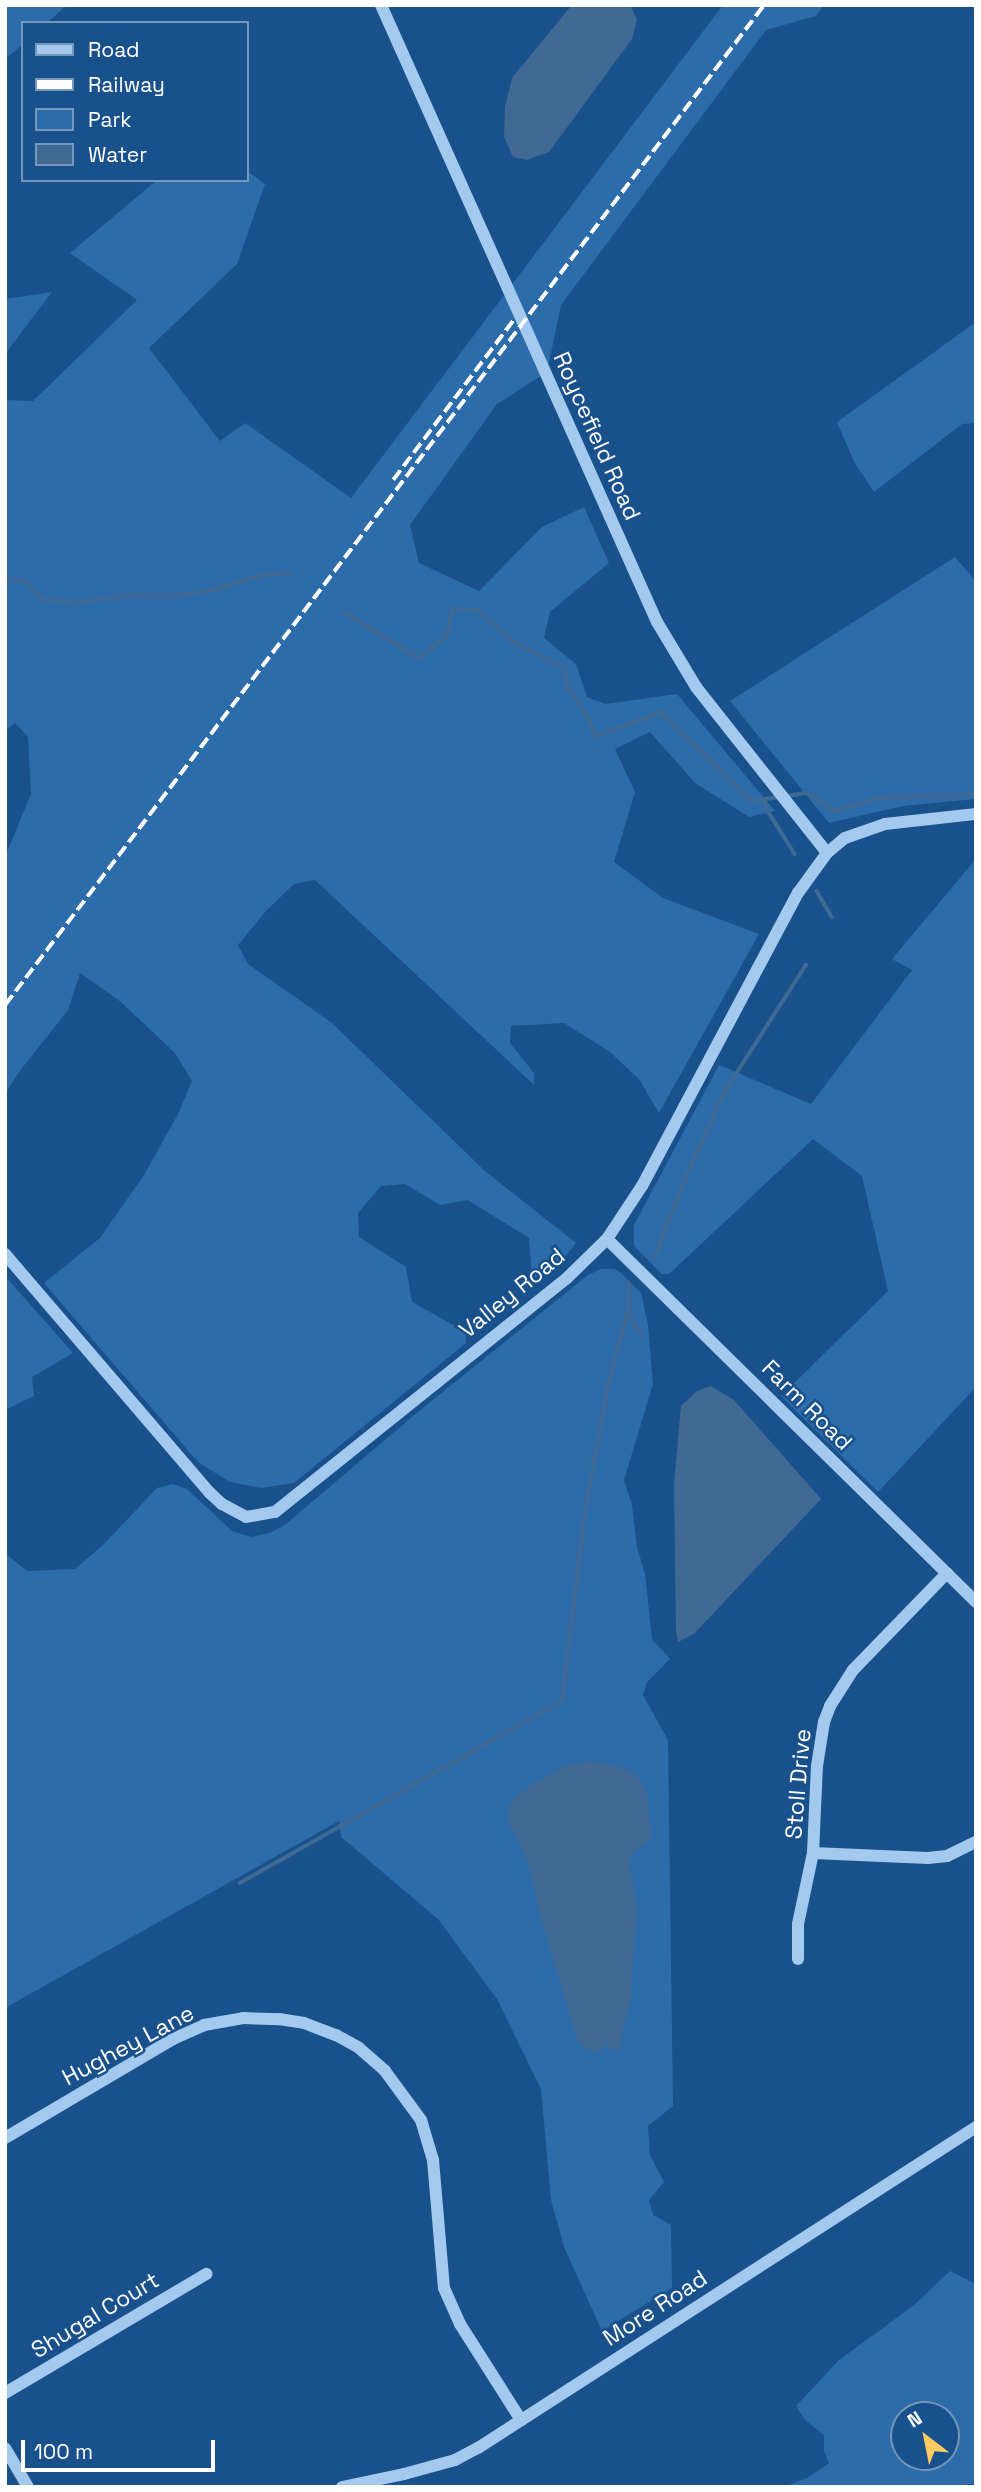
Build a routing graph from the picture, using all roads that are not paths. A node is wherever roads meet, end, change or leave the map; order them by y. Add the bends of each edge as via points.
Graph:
1 (381, 5) edge
2 (976, 814) edge
3 (827, 853) junction
4 (607, 1239) junction
5 (5, 1254) edge
6 (947, 1573) junction
7 (976, 1602) edge
8 (976, 1842) edge
9 (813, 1853) junction
10 (798, 1959) dead end
11 (976, 2127) edge
12 (5, 2138) edge
13 (206, 2274) dead end
14 (5, 2393) edge
15 (521, 2420) junction
16 (5, 2448) edge
17 (28, 2487) edge
18 (342, 2487) edge

1 - 3 street, Roycefield Road via 657,622 696,687
2 - 3 street, Valley Road via 885,824 845,838
3 - 4 street, Valley Road via 798,893 642,1185
4 - 5 street, Valley Road via 566,1278 291,1502 275,1513 255,1517 236,1513 210,1493
4 - 6 street, Farm Road
6 - 7 street, Farm Road
6 - 9 street, Stoll Drive via 853,1670 831,1706 817,1766
8 - 9 street via 947,1856 928,1858
9 - 10 street, Stoll Drive via 798,1924
11 - 15 street, More Road
12 - 15 street, Hughey Lane via 204,2025 243,2018 279,2019 336,2035 385,2071 421,2120 433,2160 444,2288 460,2324
13 - 14 street, Shugal Court
15 - 18 street, More Road via 455,2460
16 - 17 street

